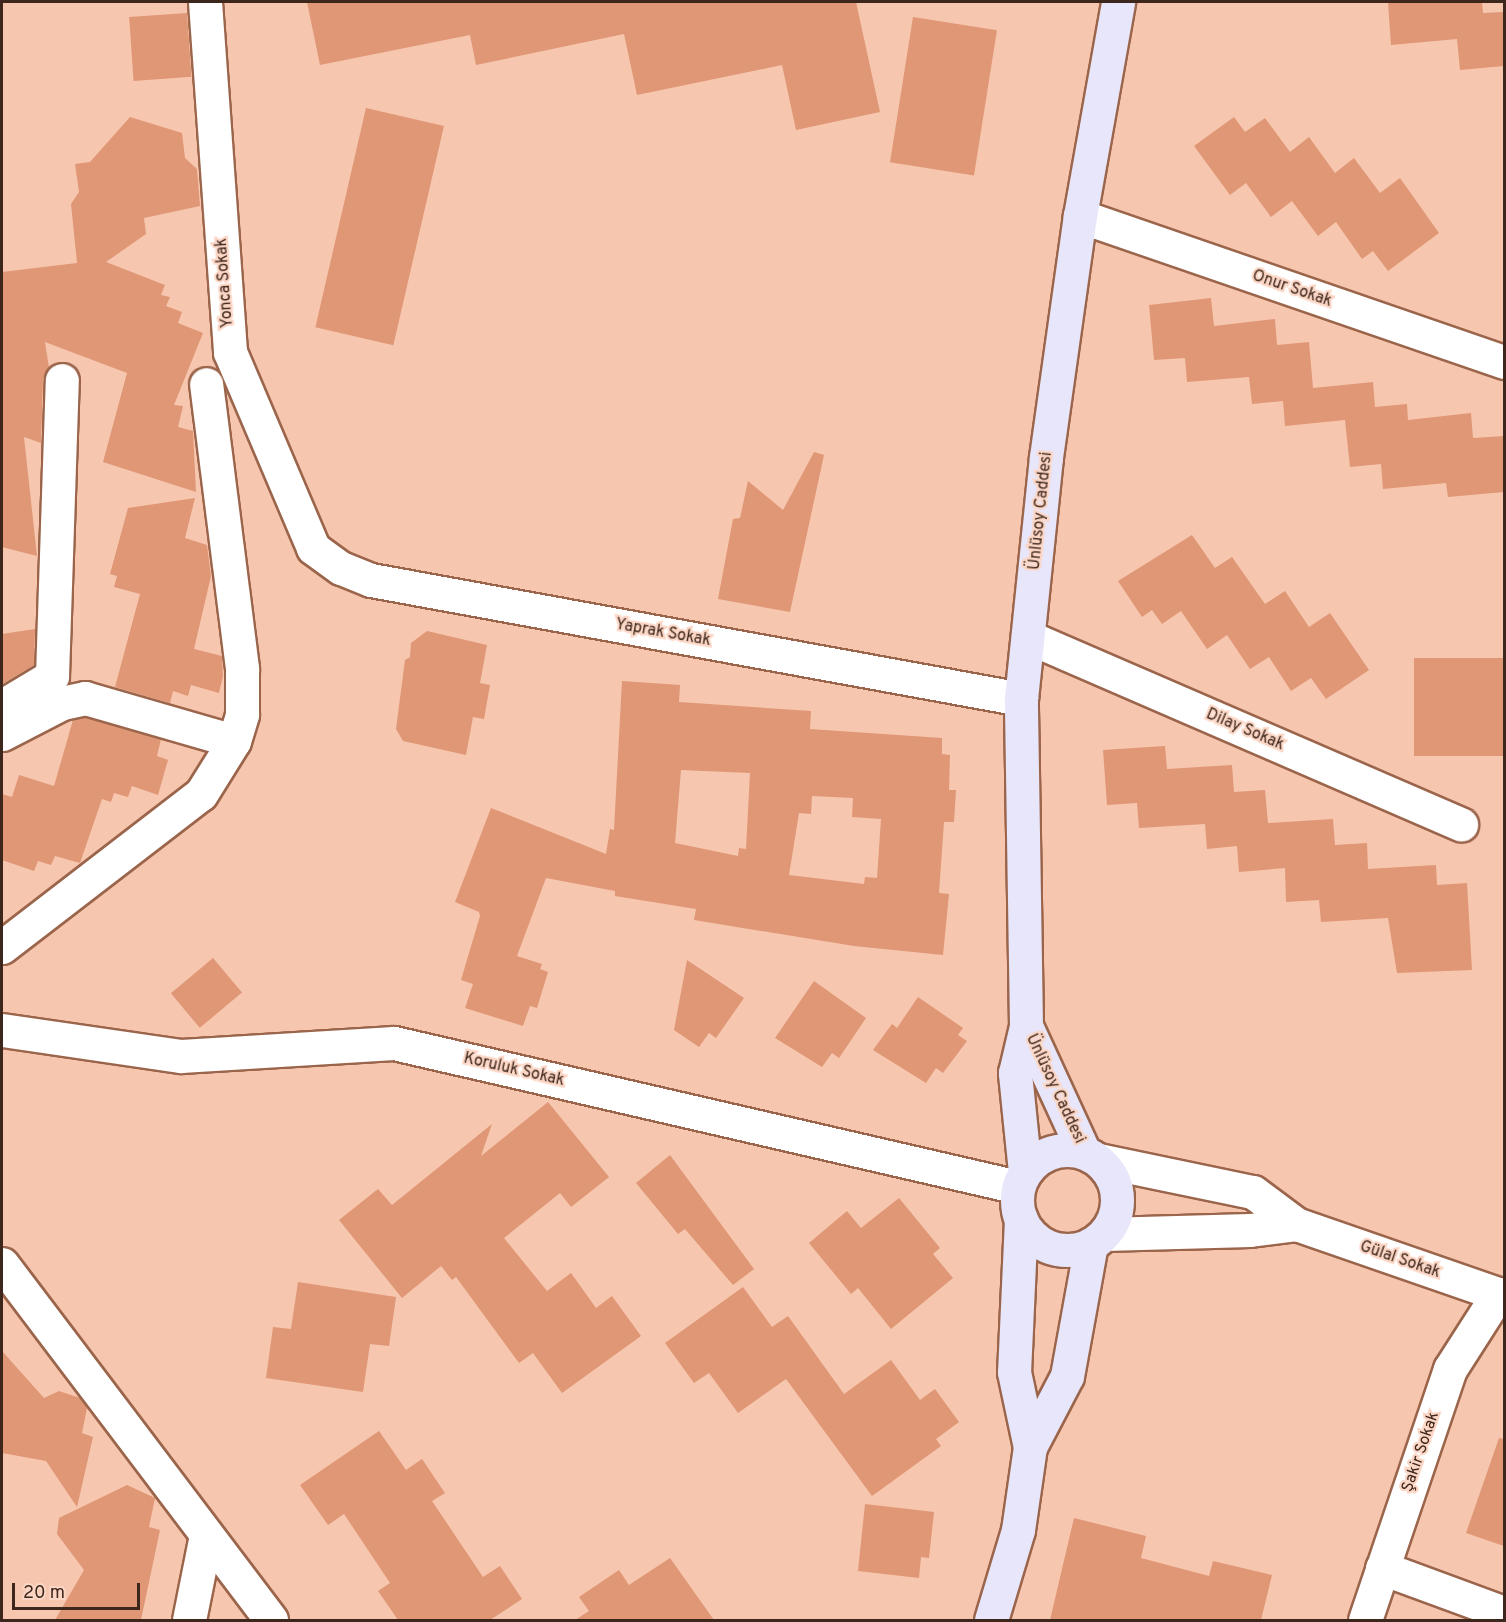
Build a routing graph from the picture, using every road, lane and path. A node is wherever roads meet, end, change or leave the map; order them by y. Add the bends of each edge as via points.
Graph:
1 (205, 2) edge
2 (1118, 2) edge
3 (1080, 216) junction
4 (1504, 362) edge
5 (62, 380) dead end
6 (206, 384) dead end
7 (313, 548) joint
8 (1028, 637) junction
9 (1021, 699) junction
10 (2, 706) edge
11 (2, 734) edge
12 (234, 741) junction
13 (1461, 824) dead end
14 (2, 947) edge
15 (1026, 1026) junction
16 (2, 1030) edge
17 (1091, 1156) junction
18 (1022, 1179) junction
19 (1021, 1219) junction
20 (1296, 1224) junction
21 (1097, 1239) junction
22 (2, 1264) edge
23 (1501, 1295) edge
24 (1030, 1447) junction
25 (206, 1536) junction
26 (1382, 1568) junction
27 (1504, 1613) edge
28 (189, 1620) edge
29 (270, 1620) edge
30 (991, 1620) edge
31 (1365, 1620) edge

1 - 7 street, Yonca Sokak via 230,352
2 - 3 street, Ünlüsoy Caddesi
3 - 4 street, Onur Sokak
3 - 8 street, Ünlüsoy Caddesi via 1046,457
5 - 10 street via 52,676
6 - 12 street via 242,668 242,714
7 - 9 street, Yaprak Sokak via 341,568 371,580
8 - 9 street, Ünlüsoy Caddesi
8 - 13 street, Dilay Sokak
9 - 15 street, Ünlüsoy Caddesi
11 - 12 street via 62,703 85,698
12 - 14 street via 201,794
15 - 17 street, Ünlüsoy Caddesi
15 - 18 street, Ünlüsoy Caddesi via 1016,1073
16 - 18 street, Koruluk Sokak via 181,1056 393,1043
17 - 18 street via 1051,1152
17 - 20 street, Gülal Sokak via 1253,1192
17 - 21 street via 1116,1187 1113,1220
18 - 19 street
19 - 21 street via 1029,1233 1058,1249
19 - 24 street via 1014,1372
20 - 21 street, Gülal Sokak
20 - 23 street, Gülal Sokak
21 - 24 street via 1067,1376
22 - 25 street
23 - 26 street, Şakir Sokak via 1450,1369
24 - 30 street via 1018,1530
25 - 28 street
25 - 29 street
26 - 27 street
26 - 31 street, Şakir Sokak

